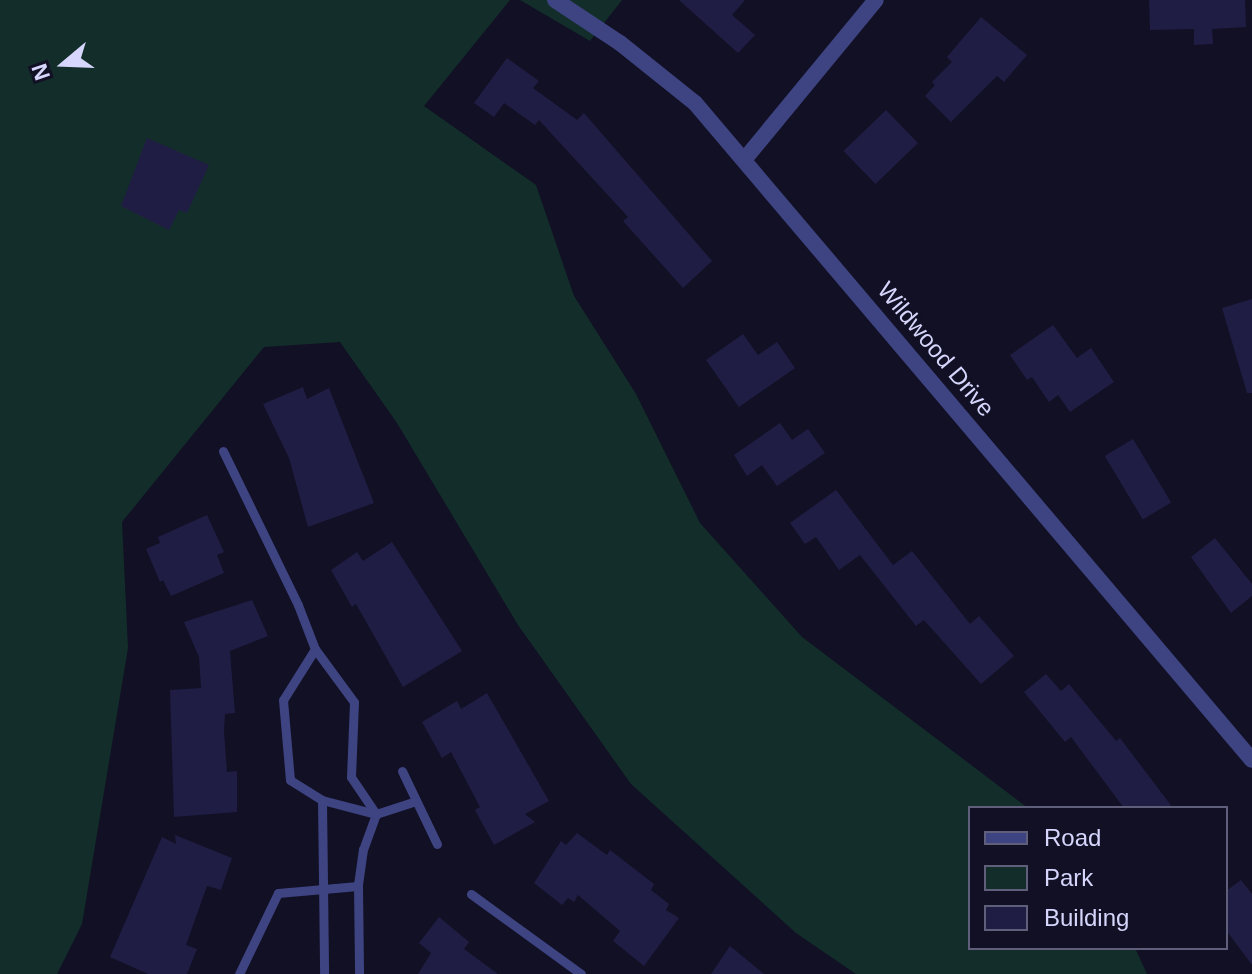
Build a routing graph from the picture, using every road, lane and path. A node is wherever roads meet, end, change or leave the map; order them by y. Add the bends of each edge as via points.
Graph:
1 (555, 0) edge
2 (876, 0) edge
3 (744, 160) junction
4 (223, 451) dead end
5 (315, 649) junction
6 (1252, 760) edge
7 (402, 771) dead end
8 (322, 800) junction
9 (416, 801) junction
10 (376, 814) junction
11 (437, 844) dead end
12 (358, 886) junction
13 (324, 888) junction
14 (471, 894) dead end
15 (239, 974) edge
16 (324, 974) edge
17 (359, 974) edge
18 (581, 974) edge

1 - 3 street, Wildwood Drive via 695,103
2 - 3 street
3 - 6 street, Wildwood Drive
4 - 5 lane
5 - 8 lane via 283,700 290,780
5 - 10 lane via 354,702 351,777
7 - 9 lane
8 - 10 lane
8 - 13 lane
9 - 10 lane
9 - 11 lane
10 - 12 lane via 363,849
12 - 13 lane
12 - 17 lane
13 - 15 lane via 278,893
13 - 16 lane
14 - 18 lane

